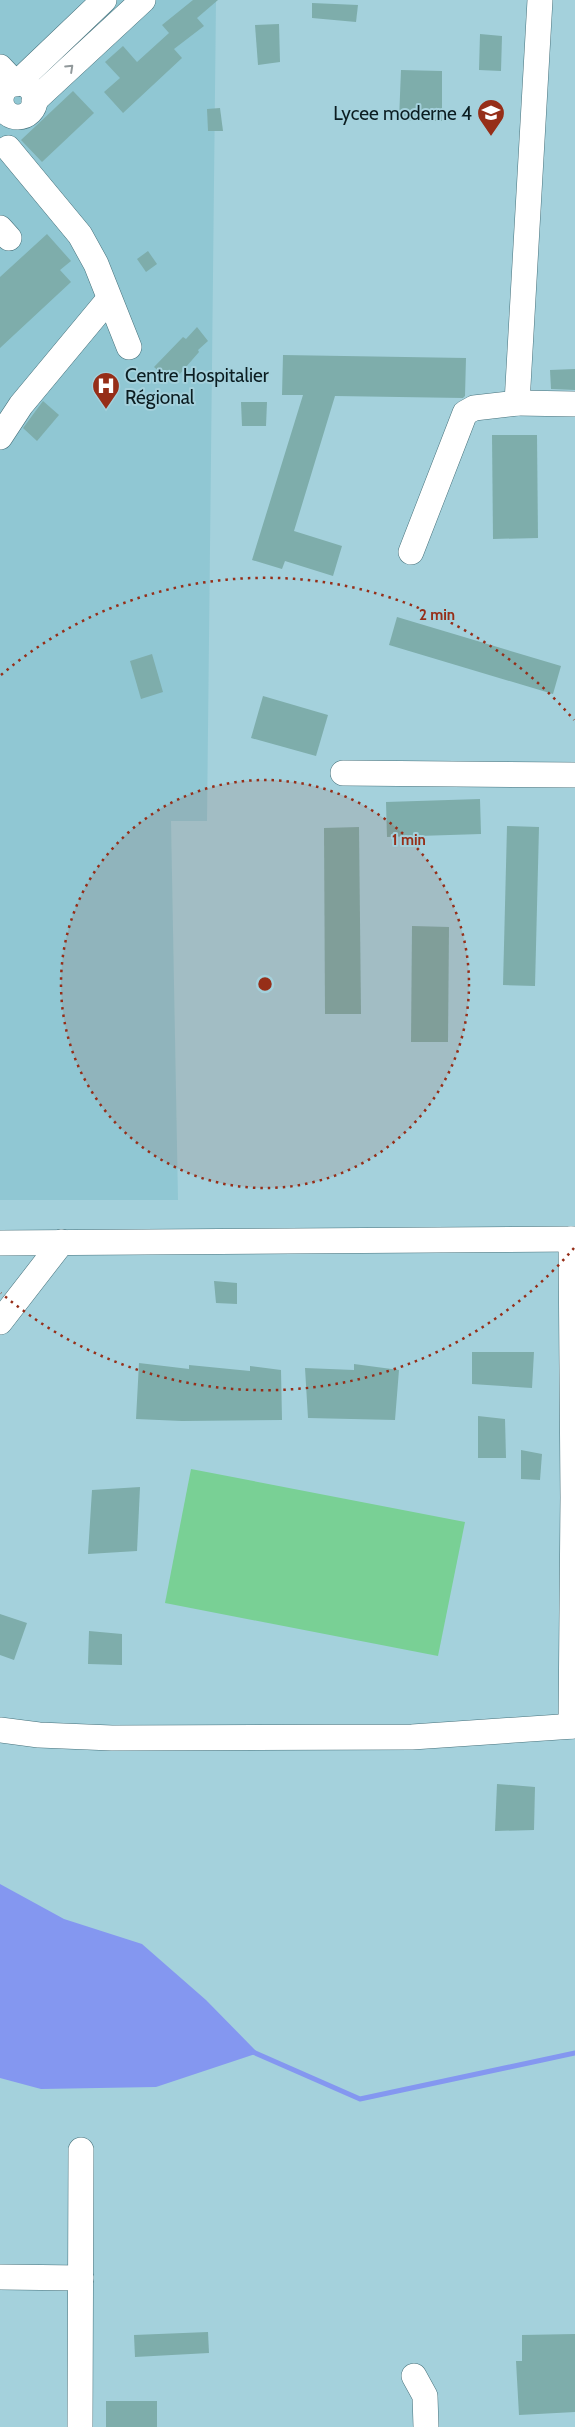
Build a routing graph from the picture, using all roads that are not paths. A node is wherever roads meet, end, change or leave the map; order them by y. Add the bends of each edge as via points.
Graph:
1 (104, 0) edge
2 (143, 0) edge
3 (540, 0) edge
4 (9, 113) edge
5 (110, 299) junction
6 (129, 347) dead end
7 (518, 403) junction
8 (575, 404) edge
9 (0, 437) edge
10 (411, 552) dead end
11 (343, 773) dead end
12 (575, 775) edge
13 (573, 1239) edge
14 (62, 1242) junction
15 (0, 1243) edge
16 (0, 1322) edge
17 (574, 1497) edge
18 (573, 1726) edge
19 (0, 1730) edge
20 (81, 2150) dead end
21 (0, 2277) edge
22 (81, 2278) junction
23 (414, 2376) dead end
24 (80, 2427) edge
25 (426, 2427) edge

1 - 4 street
4 -> 2 street
3 - 7 street
4 - 5 street via 96,264
5 - 6 street
5 - 9 street via 22,405
7 - 8 street
7 - 10 street via 474,408 465,413
11 - 12 street
13 - 14 street
13 - 17 street
14 - 15 street
14 - 16 street
17 - 18 street
18 - 19 street via 402,1737 112,1738
20 - 22 street
21 - 22 street
22 - 24 street
23 - 25 street via 425,2396

